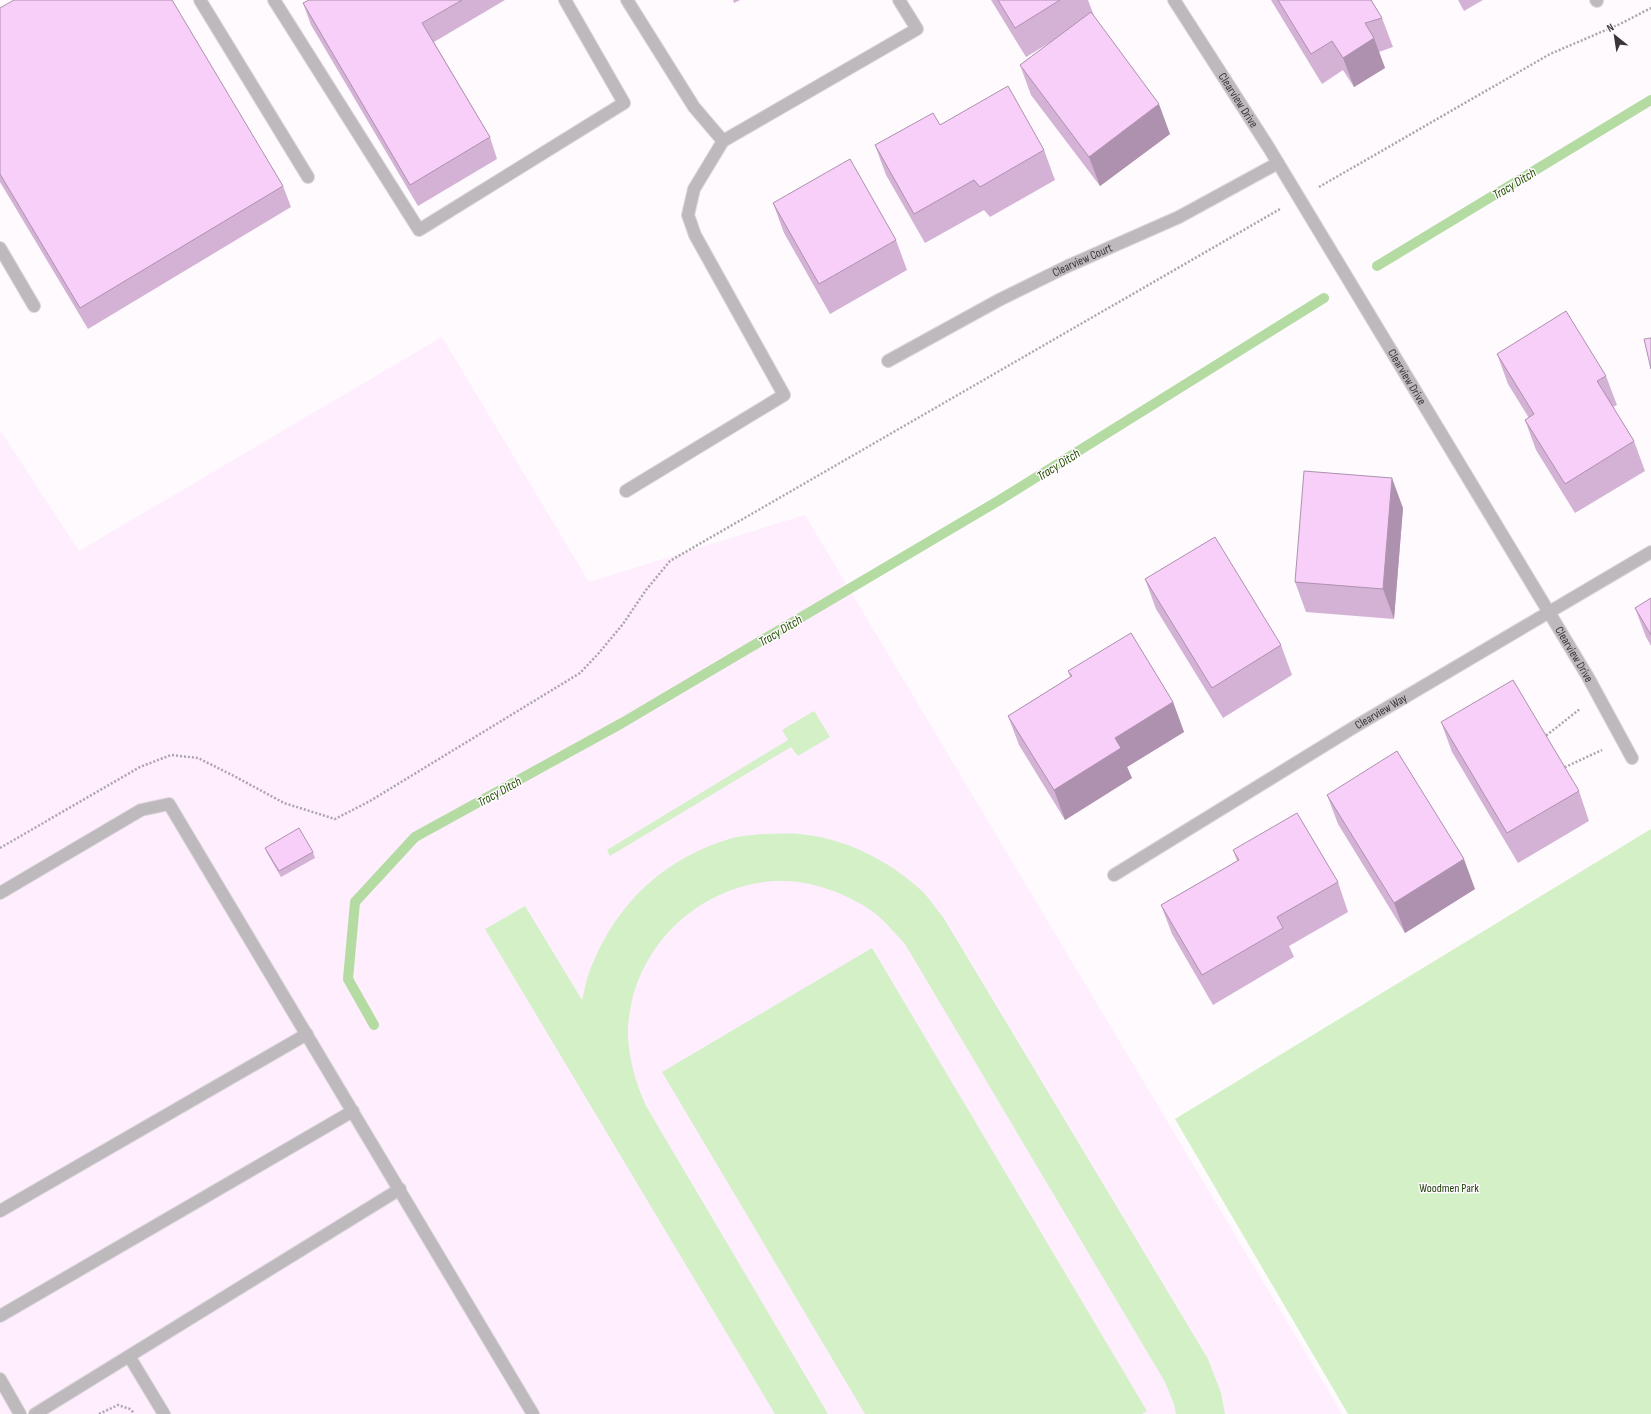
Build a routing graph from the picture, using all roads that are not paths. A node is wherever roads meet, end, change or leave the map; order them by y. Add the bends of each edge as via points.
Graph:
1 (200, 0) edge
2 (274, 0) edge
3 (565, 0) edge
4 (627, 0) edge
5 (899, 0) edge
6 (1174, 0) edge
7 (723, 141) junction
8 (1278, 163) junction
9 (308, 177) dead end
10 (0, 248) edge
11 (34, 306) dead end
12 (888, 361) dead end
13 (626, 491) dead end
14 (1651, 552) edge
15 (1549, 612) junction
16 (1632, 758) dead end
17 (1114, 875) dead end
18 (0, 893) edge
19 (307, 1034) junction
20 (353, 1111) junction
21 (400, 1189) junction
22 (0, 1211) edge
23 (0, 1316) edge
24 (129, 1356) junction
25 (0, 1379) edge
26 (20, 1414) edge
27 (35, 1414) edge
28 (164, 1414) edge
29 (533, 1414) edge

1 - 9 street
2 - 3 street via 418,230 624,103
4 - 7 street via 694,107
5 - 7 street via 917,29
6 - 8 street, Clearview Drive
7 - 13 street via 694,190 688,215 695,235 784,394
8 - 12 street, Clearview Court via 1179,217 999,300
8 - 15 street, Clearview Drive
10 - 11 street
14 - 15 street, Clearview Way
15 - 16 street, Clearview Drive
15 - 17 street, Clearview Way via 1356,726
18 - 19 street via 141,810 169,804
19 - 20 street
19 - 22 street
20 - 21 street
20 - 23 street
21 - 24 street
21 - 29 street
24 - 27 street
24 - 28 street
25 - 26 street

